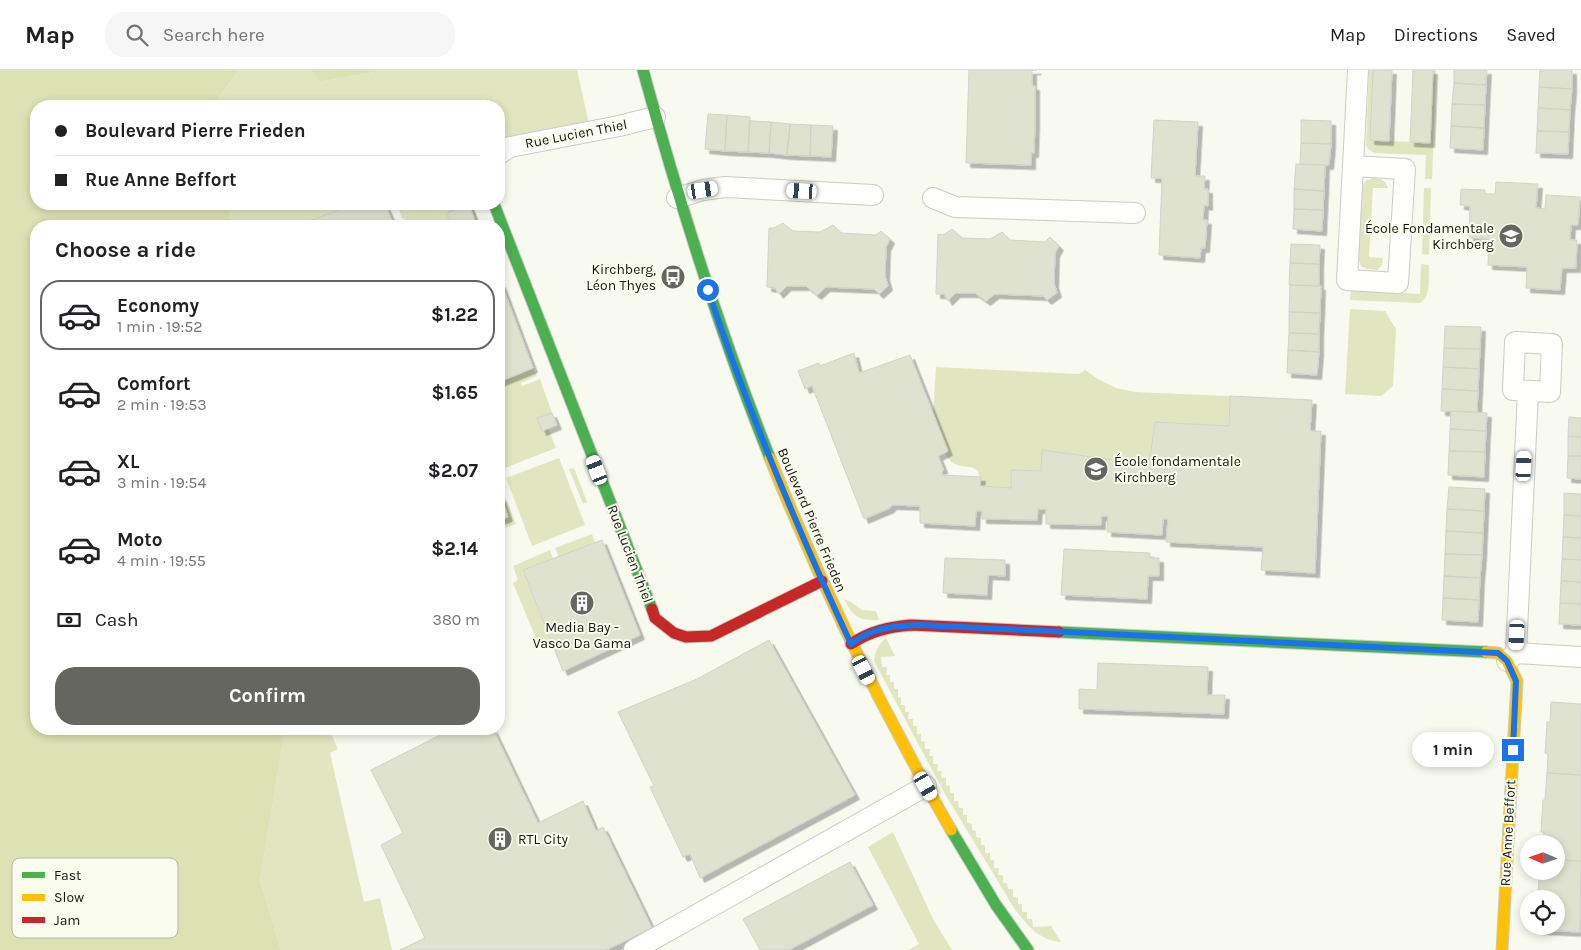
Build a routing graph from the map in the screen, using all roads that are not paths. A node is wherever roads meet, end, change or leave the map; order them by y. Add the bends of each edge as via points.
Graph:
1 (643, 70) edge
2 (1358, 70) edge
3 (655, 117) junction
4 (505, 150) edge
5 (1353, 166) junction
6 (873, 195) dead end
7 (678, 198) junction
8 (933, 198) dead end
9 (1135, 214) dead end
10 (505, 232) edge
11 (1528, 390) dead end
12 (822, 581) junction
13 (851, 644) junction
14 (1511, 657) junction
15 (1581, 657) edge
16 (926, 786) junction
17 (634, 950) edge
18 (1028, 950) edge
19 (1502, 950) edge

1 - 3 street, Boulevard Pierre Frieden
2 - 5 street
3 - 4 street, Rue Lucien Thiel
3 - 7 street, Boulevard Pierre Frieden
5 - 5 street via 1347,280 1398,283 1405,169
6 - 7 street via 725,187
7 - 12 street, Boulevard Pierre Frieden via 726,345 768,457
8 - 9 street via 955,206
10 - 12 street, Rue Lucien Thiel via 655,618 669,632 683,637 711,636
11 - 14 street
12 - 13 street, Boulevard Pierre Frieden
13 - 14 street via 880,629 921,625 1498,653
13 - 16 street, Boulevard Pierre Frieden
14 - 15 street
14 - 19 street, Rue Anne Beffort via 1516,681
16 - 17 street
16 - 18 street, Boulevard Pierre Frieden via 992,898

